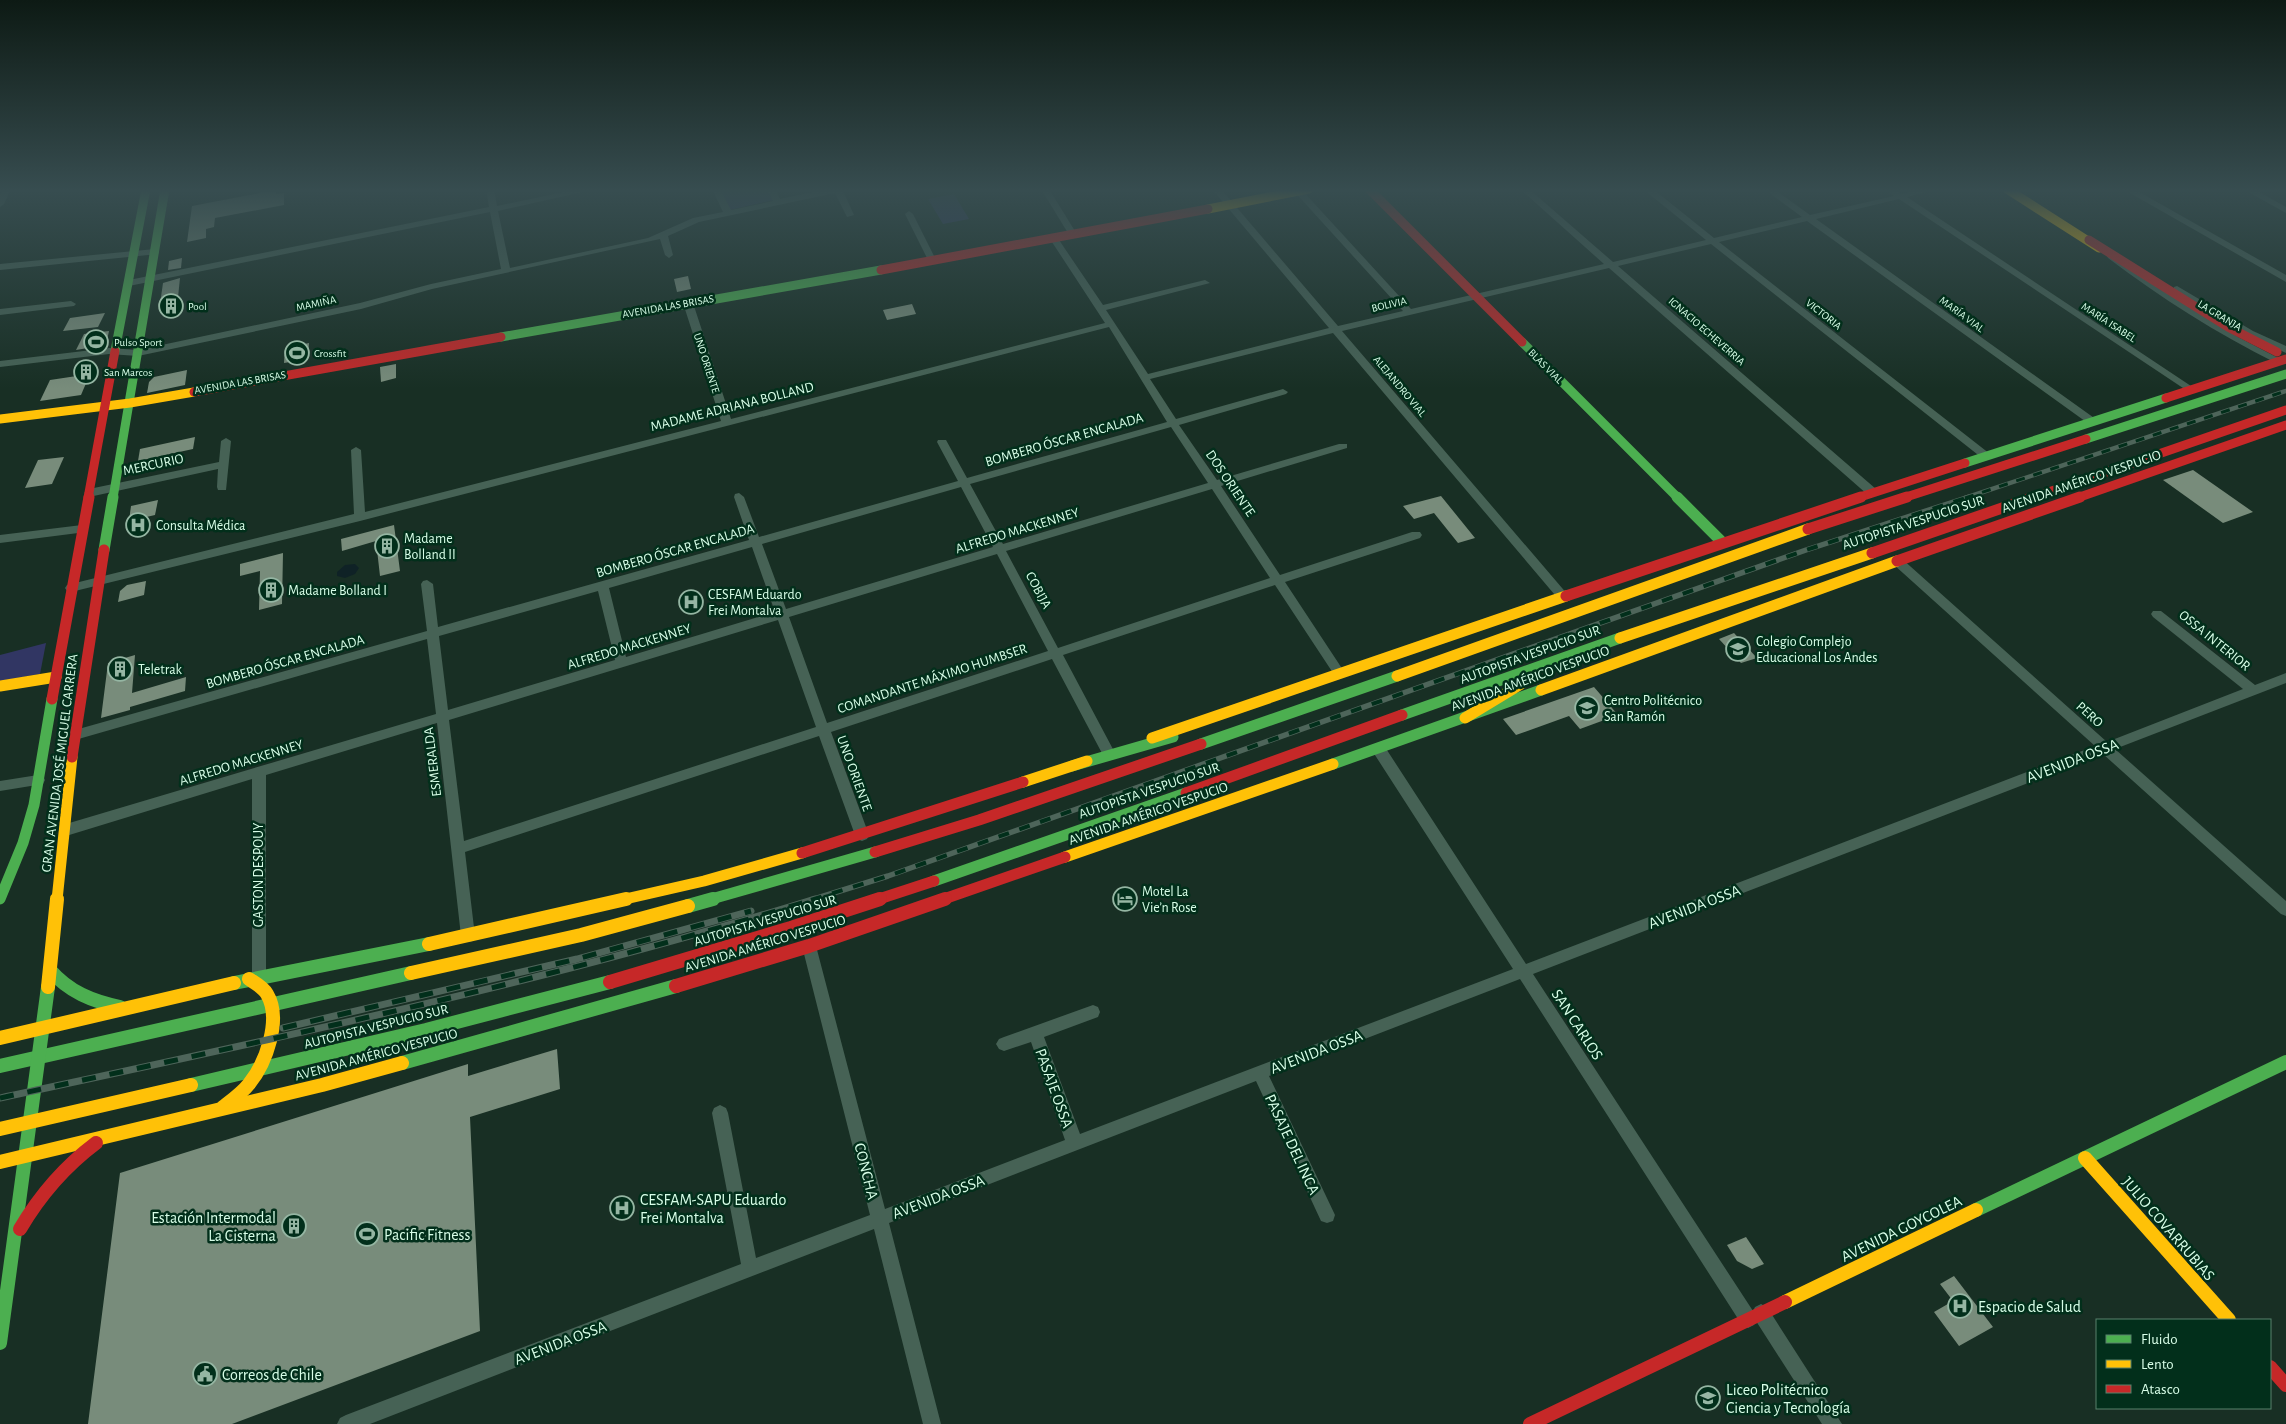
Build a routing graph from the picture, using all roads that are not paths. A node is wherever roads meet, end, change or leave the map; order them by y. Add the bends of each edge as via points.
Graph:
1 (119, 255) edge
2 (134, 255) edge
3 (154, 255) edge
4 (265, 255) edge
5 (503, 255) edge
6 (576, 255) edge
7 (930, 255) edge
8 (958, 255) edge
9 (1065, 255) edge
10 (1272, 255) edge
11 (1359, 255) edge
12 (1435, 255) edge
13 (1600, 255) edge
14 (1652, 255) edge
15 (1731, 255) edge
16 (1861, 255) edge
17 (1988, 255) edge
18 (2111, 255) edge
19 (2113, 255) edge
20 (2244, 255) edge
21 (932, 260) junction
22 (1611, 265) junction
23 (0, 267) edge
24 (506, 271) junction
25 (151, 278) junction
26 (2286, 279) edge
27 (129, 283) junction
28 (1205, 283) dead end
29 (1476, 297) junction
30 (688, 303) junction
31 (71, 304) dead end
32 (1100, 309) junction
33 (0, 312) edge
34 (1409, 312) junction
35 (1110, 324) junction
36 (1336, 330) junction
37 (116, 351) junction
38 (138, 353) junction
39 (2282, 356) edge
40 (0, 364) edge
41 (2286, 374) edge
42 (1144, 378) junction
43 (2192, 390) junction
44 (1283, 392) dead end
45 (130, 402) junction
46 (105, 405) junction
47 (2286, 410) edge
48 (0, 419) edge
49 (2093, 422) junction
50 (727, 423) junction
51 (1173, 424) junction
52 (2286, 425) edge
53 (226, 441) dead end
54 (942, 442) dead end
55 (1343, 446) dead end
56 (356, 450) dead end
57 (1986, 456) junction
58 (224, 464) junction
59 (964, 483) junction
60 (1215, 486) junction
61 (222, 487) dead end
62 (114, 488) junction
63 (1872, 492) junction
64 (89, 493) junction
65 (739, 497) dead end
66 (360, 517) junction
67 (82, 529) junction
68 (1416, 535) dead end
69 (0, 539) edge
70 (756, 542) junction
71 (1722, 542) junction
72 (1000, 550) junction
73 (1897, 561) junction
74 (1278, 581) junction
75 (98, 582) junction
76 (427, 584) dead end
77 (603, 586) junction
78 (71, 588) junction
79 (1564, 598) junction
80 (2157, 614) dead end
81 (782, 616) junction
82 (433, 634) junction
83 (1055, 653) junction
84 (1562, 658) junction
85 (622, 664) junction
86 (1418, 668) junction
87 (1339, 674) junction
88 (64, 678) junction
89 (2286, 678) edge
90 (0, 686) edge
91 (82, 689) junction
92 (2254, 691) junction
93 (442, 718) junction
94 (1465, 718) junction
95 (823, 729) junction
96 (75, 735) junction
97 (2105, 747) junction
98 (1378, 748) junction
99 (1109, 753) junction
100 (1072, 766) junction
101 (258, 773) junction
102 (38, 780) junction
103 (0, 786) edge
104 (66, 830) junction
105 (862, 834) junction
106 (458, 848) junction
107 (1, 894) edge
108 (2286, 910) edge
109 (468, 936) junction
110 (809, 946) junction
111 (50, 970) junction
112 (1523, 972) junction
113 (257, 982) junction
114 (127, 1009) junction
115 (1093, 1012) dead end
116 (43, 1033) junction
117 (1034, 1033) junction
118 (0, 1038) edge
119 (1004, 1044) dead end
120 (2286, 1062) edge
121 (0, 1066) edge
122 (1260, 1073) junction
123 (217, 1111) junction
124 (720, 1113) dead end
125 (0, 1129) edge
126 (104, 1137) junction
127 (1074, 1144) junction
128 (26, 1156) junction
129 (2085, 1158) junction
130 (0, 1162) edge
131 (1326, 1215) dead end
132 (879, 1219) junction
133 (15, 1240) junction
134 (750, 1269) junction
135 (1755, 1316) junction
136 (2228, 1319) edge
137 (0, 1343) edge
138 (2271, 1368) edge
139 (2286, 1385) edge
140 (346, 1424) edge
141 (932, 1424) edge
142 (1530, 1424) edge
143 (1833, 1424) edge

1 - 23 street
2 - 27 main road, GRAN AVENIDA JOSÉ MIGUEL CARRERA
3 - 25 main road, GRAN AVENIDA JOSÉ MIGUEL CARRERA
4 - 25 street
5 - 24 street
6 - 24 street, MAMIÑA
7 - 21 street
8 - 21 main road, AVENIDA LAS BRISAS
9 - 32 street, DOS ORIENTE
10 - 36 street, ALEJANDRO VIAL
11 - 34 street
12 - 29 main road, BLAS VIAL
13 - 22 street, IGNACIO ECHEVERRIA
14 - 22 street, BOLIVIA
15 - 57 street, VICTORIA
16 - 49 street, MARÍA VIAL
17 - 43 street, MARÍA ISABEL
18 - 39 street, LA GRANJA via 2144,281 2235,339
19 - 39 main road, LA GRANJA
20 - 26 street
21 - 30 main road, AVENIDA LAS BRISAS
22 - 29 street, BOLIVIA
22 - 63 street, IGNACIO ECHEVERRIA
24 - 38 street, MAMIÑA via 361,306
25 - 27 street
25 - 38 main road, GRAN AVENIDA JOSÉ MIGUEL CARRERA
27 - 37 main road, GRAN AVENIDA JOSÉ MIGUEL CARRERA
28 - 32 street
29 - 34 street, BOLIVIA
29 - 71 main road, BLAS VIAL
30 - 45 main road, AVENIDA LAS BRISAS
30 - 50 street, UNO ORIENTE
31 - 33 street
32 - 35 street, DOS ORIENTE
34 - 36 street, BOLIVIA
35 - 42 street, DOS ORIENTE
35 - 50 street, MADAME ADRIANA BOLLAND
36 - 42 street, BOLIVIA
36 - 79 street, ALEJANDRO VIAL
37 - 38 street, MAMIÑA
37 - 40 street, MAMIÑA
37 - 46 main road, GRAN AVENIDA JOSÉ MIGUEL CARRERA
38 - 45 main road, GRAN AVENIDA JOSÉ MIGUEL CARRERA
39 - 43 main road
41 - 86 main road, AUTOPISTA VESPUCIO SUR via 1792,534
42 - 51 street, DOS ORIENTE
43 - 49 main road
44 - 51 street, BOMBERO ÓSCAR ENCALADA
45 - 46 main road, AVENIDA LAS BRISAS
45 - 62 main road, GRAN AVENIDA JOSÉ MIGUEL CARRERA
46 - 48 main road, AVENIDA LAS BRISAS
46 - 64 main road, GRAN AVENIDA JOSÉ MIGUEL CARRERA
47 - 84 main road, AUTOPISTA VESPUCIO SUR
49 - 57 main road
50 - 66 street, MADAME ADRIANA BOLLAND
51 - 59 street, BOMBERO ÓSCAR ENCALADA
51 - 60 street, DOS ORIENTE
52 - 73 main road, AVENIDA AMÉRICO VESPUCIO
53 - 58 street
54 - 59 street, COBIJA
55 - 60 street, ALFREDO MACKENNEY
56 - 66 street
57 - 63 main road
58 - 61 street
58 - 62 street, MERCURIO
59 - 70 street, BOMBERO ÓSCAR ENCALADA
59 - 72 street, COBIJA
60 - 72 street, ALFREDO MACKENNEY
60 - 74 street, DOS ORIENTE
62 - 64 street, MERCURIO
62 - 75 main road, GRAN AVENIDA JOSÉ MIGUEL CARRERA
63 - 71 main road
64 - 67 main road, GRAN AVENIDA JOSÉ MIGUEL CARRERA
65 - 70 street, UNO ORIENTE
66 - 75 street, MADAME ADRIANA BOLLAND
67 - 69 street
67 - 78 main road, GRAN AVENIDA JOSÉ MIGUEL CARRERA
68 - 74 street, COMANDANTE MÁXIMO HUMBSER
70 - 77 street, BOMBERO ÓSCAR ENCALADA
70 - 81 street, UNO ORIENTE
71 - 79 main road
72 - 81 street, ALFREDO MACKENNEY
72 - 83 street, COBIJA
73 - 94 main road, AVENIDA AMÉRICO VESPUCIO
73 - 97 street, PERO
74 - 83 street, COMANDANTE MÁXIMO HUMBSER
74 - 87 street, DOS ORIENTE
75 - 78 street, MADAME ADRIANA BOLLAND
75 - 91 main road, GRAN AVENIDA JOSÉ MIGUEL CARRERA
76 - 82 street, ESMERALDA
77 - 82 street, BOMBERO ÓSCAR ENCALADA
77 - 85 street
78 - 88 main road, GRAN AVENIDA JOSÉ MIGUEL CARRERA
79 - 87 main road
80 - 92 street, OSSA INTERIOR
81 - 85 street, ALFREDO MACKENNEY
81 - 95 street, UNO ORIENTE
82 - 93 street, ESMERALDA
82 - 96 street, BOMBERO ÓSCAR ENCALADA
83 - 95 street, COMANDANTE MÁXIMO HUMBSER
83 - 99 street, COBIJA
84 - 94 main road
84 - 125 main road, AUTOPISTA VESPUCIO SUR via 1175,798 737,945 588,988 377,1042
85 - 93 street, ALFREDO MACKENNEY
86 - 100 main road
86 - 121 main road, AUTOPISTA VESPUCIO SUR via 979,820 728,897 581,935
87 - 99 main road
88 - 90 main road
88 - 91 main road
88 - 102 main road, GRAN AVENIDA JOSÉ MIGUEL CARRERA
89 - 92 street, AVENIDA OSSA
91 - 96 main road, GRAN AVENIDA JOSÉ MIGUEL CARRERA
92 - 97 street, AVENIDA OSSA
93 - 101 street, ALFREDO MACKENNEY
93 - 106 street, ESMERALDA
94 - 98 main road, AVENIDA AMÉRICO VESPUCIO
95 - 105 street, UNO ORIENTE
95 - 106 street, COMANDANTE MÁXIMO HUMBSER
96 - 104 main road, GRAN AVENIDA JOSÉ MIGUEL CARRERA
97 - 108 street, PERO
97 - 112 street, AVENIDA OSSA
98 - 110 main road, AVENIDA AMÉRICO VESPUCIO
98 - 112 street, SAN CARLOS
99 - 100 main road
100 - 105 main road
101 - 104 street, ALFREDO MACKENNEY
101 - 113 street, GASTON DESPOUY
102 - 103 street
102 - 107 main road, GRAN AVENIDA JOSÉ MIGUEL CARRERA via 26,834
104 - 111 main road, GRAN AVENIDA JOSÉ MIGUEL CARRERA
105 - 109 main road via 704,881
106 - 109 street, ESMERALDA
109 - 113 main road
110 - 123 main road, AVENIDA AMÉRICO VESPUCIO via 594,1010
110 - 132 street, CONCHA
111 - 114 main road via 61,984 78,996
111 - 116 main road, GRAN AVENIDA JOSÉ MIGUEL CARRERA
112 - 122 street, AVENIDA OSSA
112 - 135 street, SAN CARLOS
113 - 114 main road
113 - 123 main road via 272,1007 264,1058 248,1086
114 - 116 main road
115 - 117 street, PASAJE OSSA
116 - 118 main road
116 - 128 main road, GRAN AVENIDA JOSÉ MIGUEL CARRERA
117 - 119 street, PASAJE OSSA
117 - 127 street, PASAJE OSSA
120 - 129 main road, AVENIDA GOYCOLEA
122 - 127 street, AVENIDA OSSA
122 - 131 street, PASAJE DEL INCA
123 - 126 main road, AVENIDA AMÉRICO VESPUCIO
124 - 134 street
126 - 128 main road, AVENIDA AMÉRICO VESPUCIO
126 - 133 main road via 54,1178
127 - 132 street, AVENIDA OSSA
128 - 130 main road, AVENIDA AMÉRICO VESPUCIO
128 - 133 main road, GRAN AVENIDA JOSÉ MIGUEL CARRERA
129 - 135 main road, AVENIDA GOYCOLEA
129 - 136 main road, JULIO COVARRUBIAS
132 - 134 street, AVENIDA OSSA
132 - 141 street, CONCHA
133 - 137 main road, GRAN AVENIDA JOSÉ MIGUEL CARRERA
134 - 140 street, AVENIDA OSSA
135 - 142 main road, AVENIDA GOYCOLEA
135 - 143 street, SAN CARLOS
138 - 139 main road

